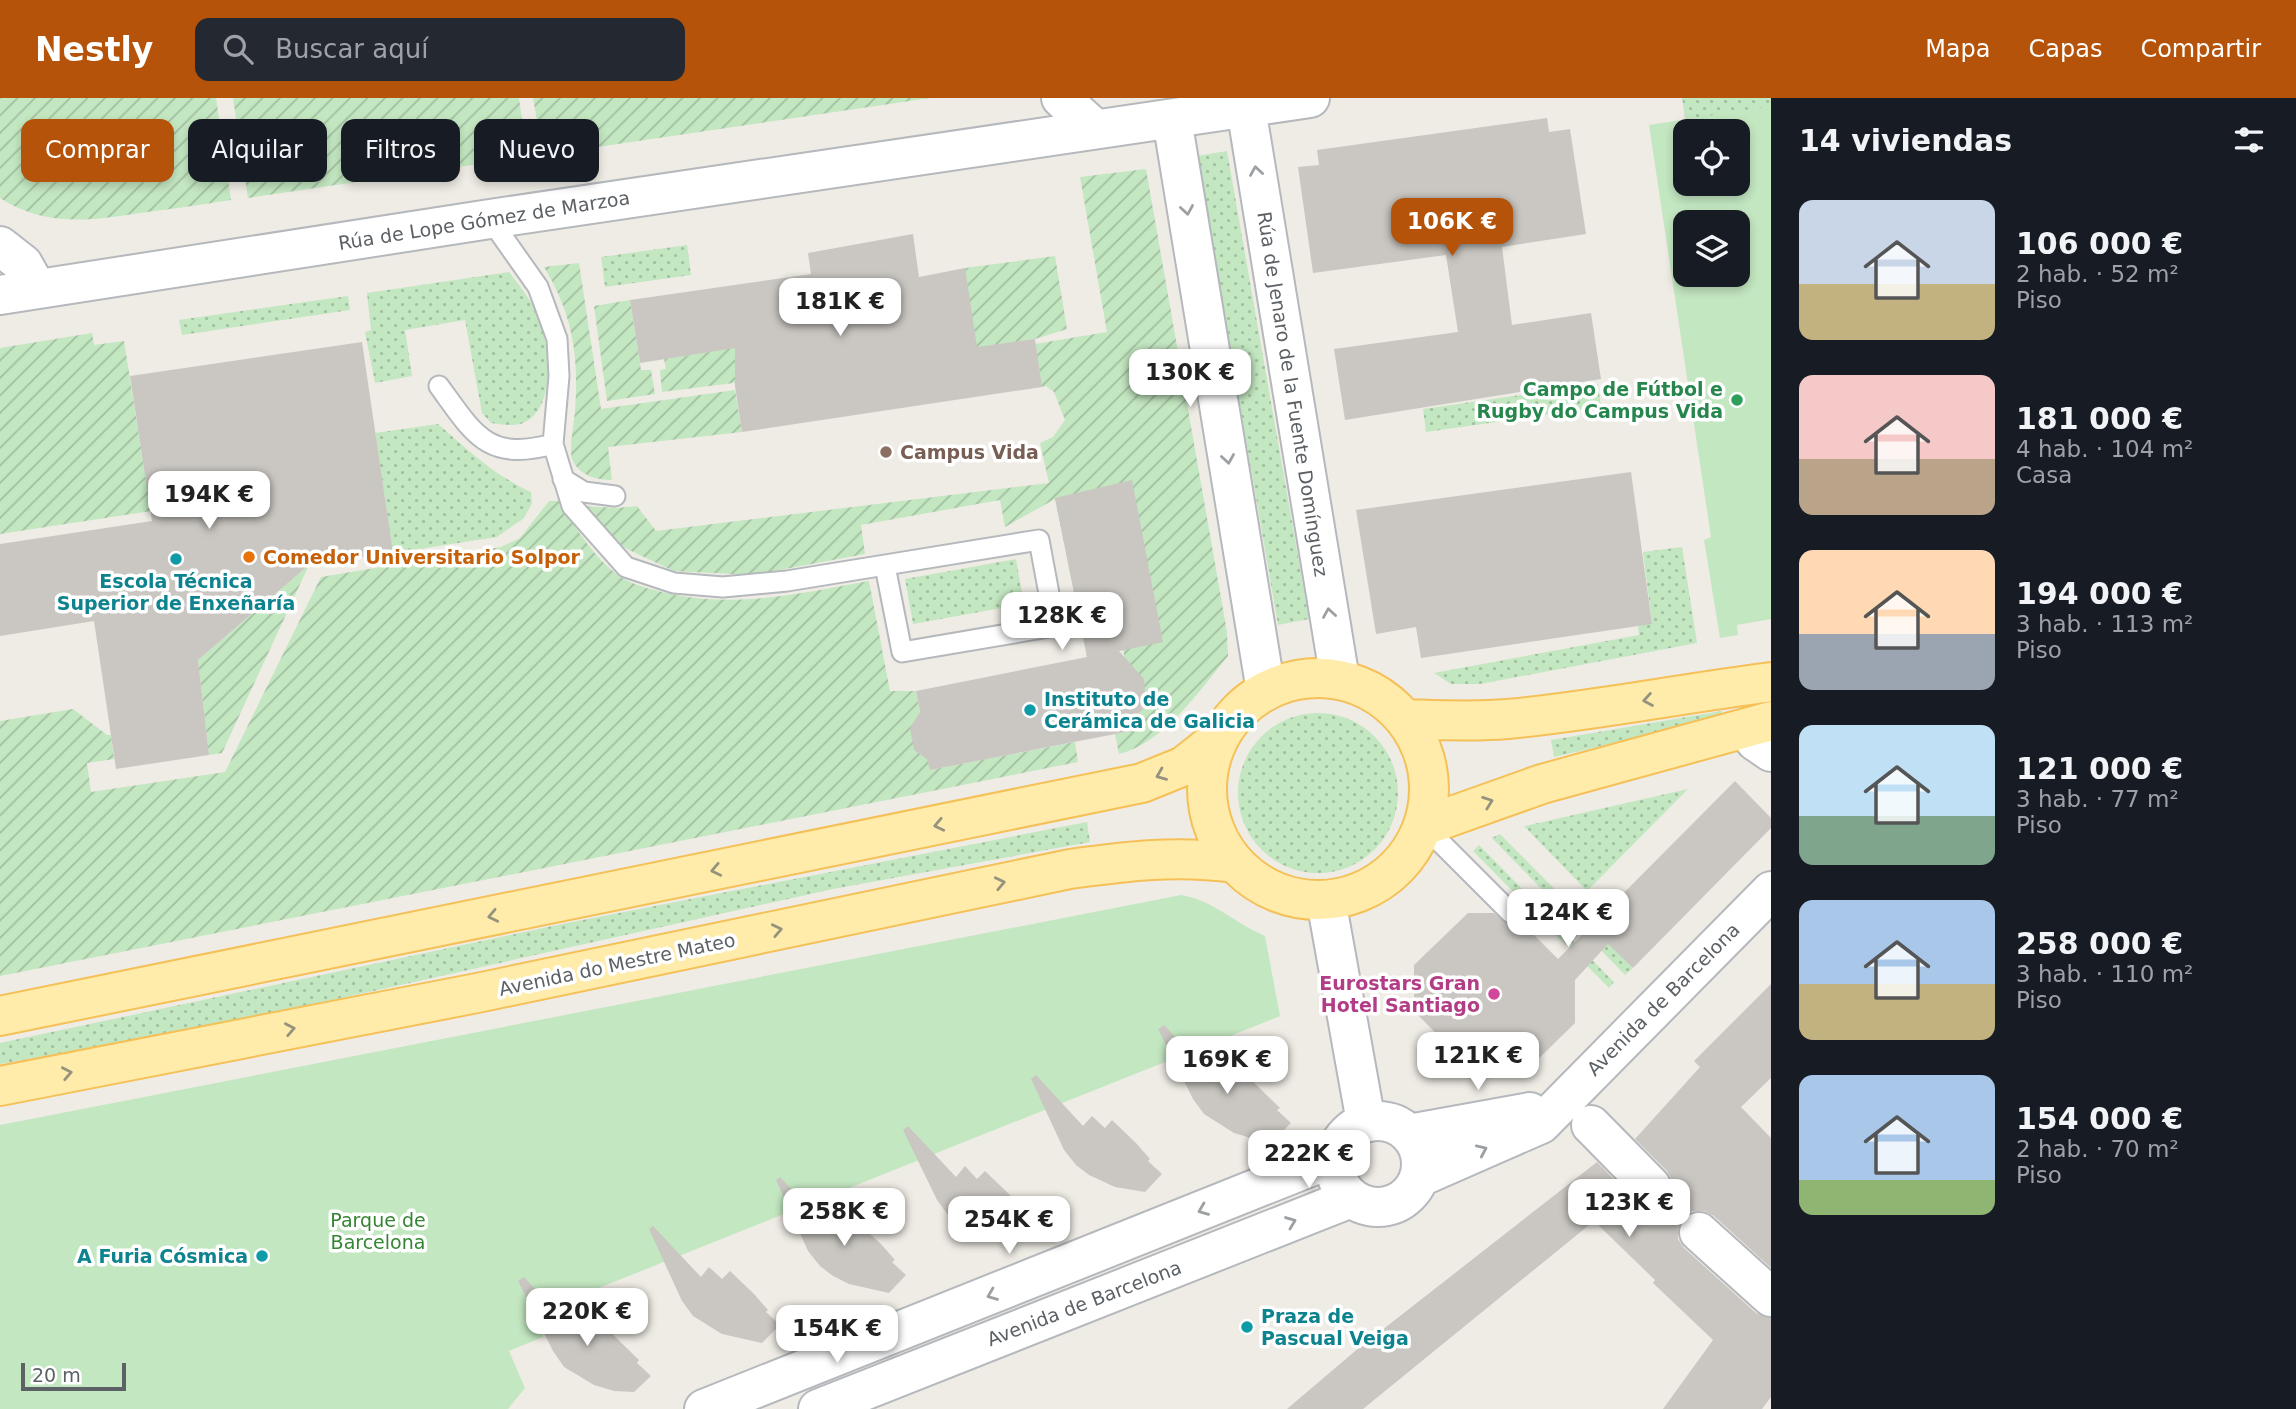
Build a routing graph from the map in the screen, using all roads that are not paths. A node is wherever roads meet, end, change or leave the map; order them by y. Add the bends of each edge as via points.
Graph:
1 (1061, 98) edge
2 (1310, 98) edge
3 (1246, 107) junction
4 (1172, 119) junction
5 (1094, 128) junction
6 (490, 219) junction
7 (0, 246) edge
8 (37, 289) junction
9 (0, 295) edge
10 (439, 386) dead end
11 (553, 444) junction
12 (563, 479) junction
13 (615, 496) dead end
14 (885, 566) junction
15 (1340, 680) junction
16 (1771, 680) edge
17 (1266, 691) junction
18 (1405, 719) junction
19 (1767, 738) edge
20 (1218, 740) junction
21 (1424, 826) junction
22 (1235, 863) junction
23 (1771, 891) edge
24 (1326, 900) junction
25 (1511, 914) dead end
26 (0, 1016) edge
27 (0, 1086) edge
28 (1556, 1107) junction
29 (1366, 1122) junction
30 (1591, 1125) dead end
31 (1409, 1134) junction
32 (1335, 1157) junction
33 (1420, 1177) junction
34 (1651, 1186) dead end
35 (1351, 1198) junction
36 (1699, 1231) dead end
37 (1771, 1297) edge
38 (872, 1343) junction
39 (875, 1398) edge
40 (704, 1409) edge
41 (817, 1409) edge

1 - 5 street
2 - 3 street, Rúa de Lope Gómez de Marzoa
3 - 4 street, Rúa de Lope Gómez de Marzoa
15 -> 3 street, Rúa de Jenaro de la Fuente Domínguez
4 - 5 street, Rúa de Lope Gómez de Marzoa
4 -> 17 street
5 - 6 street, Rúa de Lope Gómez de Marzoa
6 - 8 street, Rúa de Lope Gómez de Marzoa
6 - 11 lane via 538,287 557,339
7 - 8 street via 23,264
8 - 9 street, Rúa de Lope Gómez de Marzoa
10 - 11 lane via 472,432 500,449 530,450
11 - 12 lane
12 - 13 lane via 584,492
12 - 14 lane via 572,506 626,567 674,583 723,587
14 - 14 lane via 902,652 1055,626 1039,540
15 - 17 main road via 1302,679
15 - 18 main road via 1376,694
16 -> 18 main road via 1503,719
17 - 20 main road via 1238,711
18 - 21 main road via 1426,764 1430,789
21 -> 19 main road via 1542,784 1667,751
20 - 22 main road via 1208,771 1208,804 1217,835
20 -> 26 main road via 1184,766 1142,783
21 - 24 main road via 1409,855 1386,878 1357,894
21 - 25 lane
22 - 24 main road via 1276,892
27 -> 22 main road, Avenida do Mestre Mateo via 463,996 1070,869 1142,859
23 - 28 street, Avenida de Barcelona
24 - 29 street
28 - 31 street
33 -> 28 street, Avenida de Barcelona via 1541,1124
29 - 31 street via 1390,1122
29 - 32 street via 1346,1135
30 - 34 street
31 - 33 street via 1421,1154
32 - 35 street via 1337,1180
32 -> 38 street, Avenida de Barcelona
33 - 35 street, Avenida de Barcelona via 1396,1204 1373,1208
39 -> 35 street, Avenida de Barcelona
36 - 37 street
38 - 39 street via 866,1363
38 - 40 street, Avenida de Barcelona
39 - 41 street, Avenida de Barcelona

